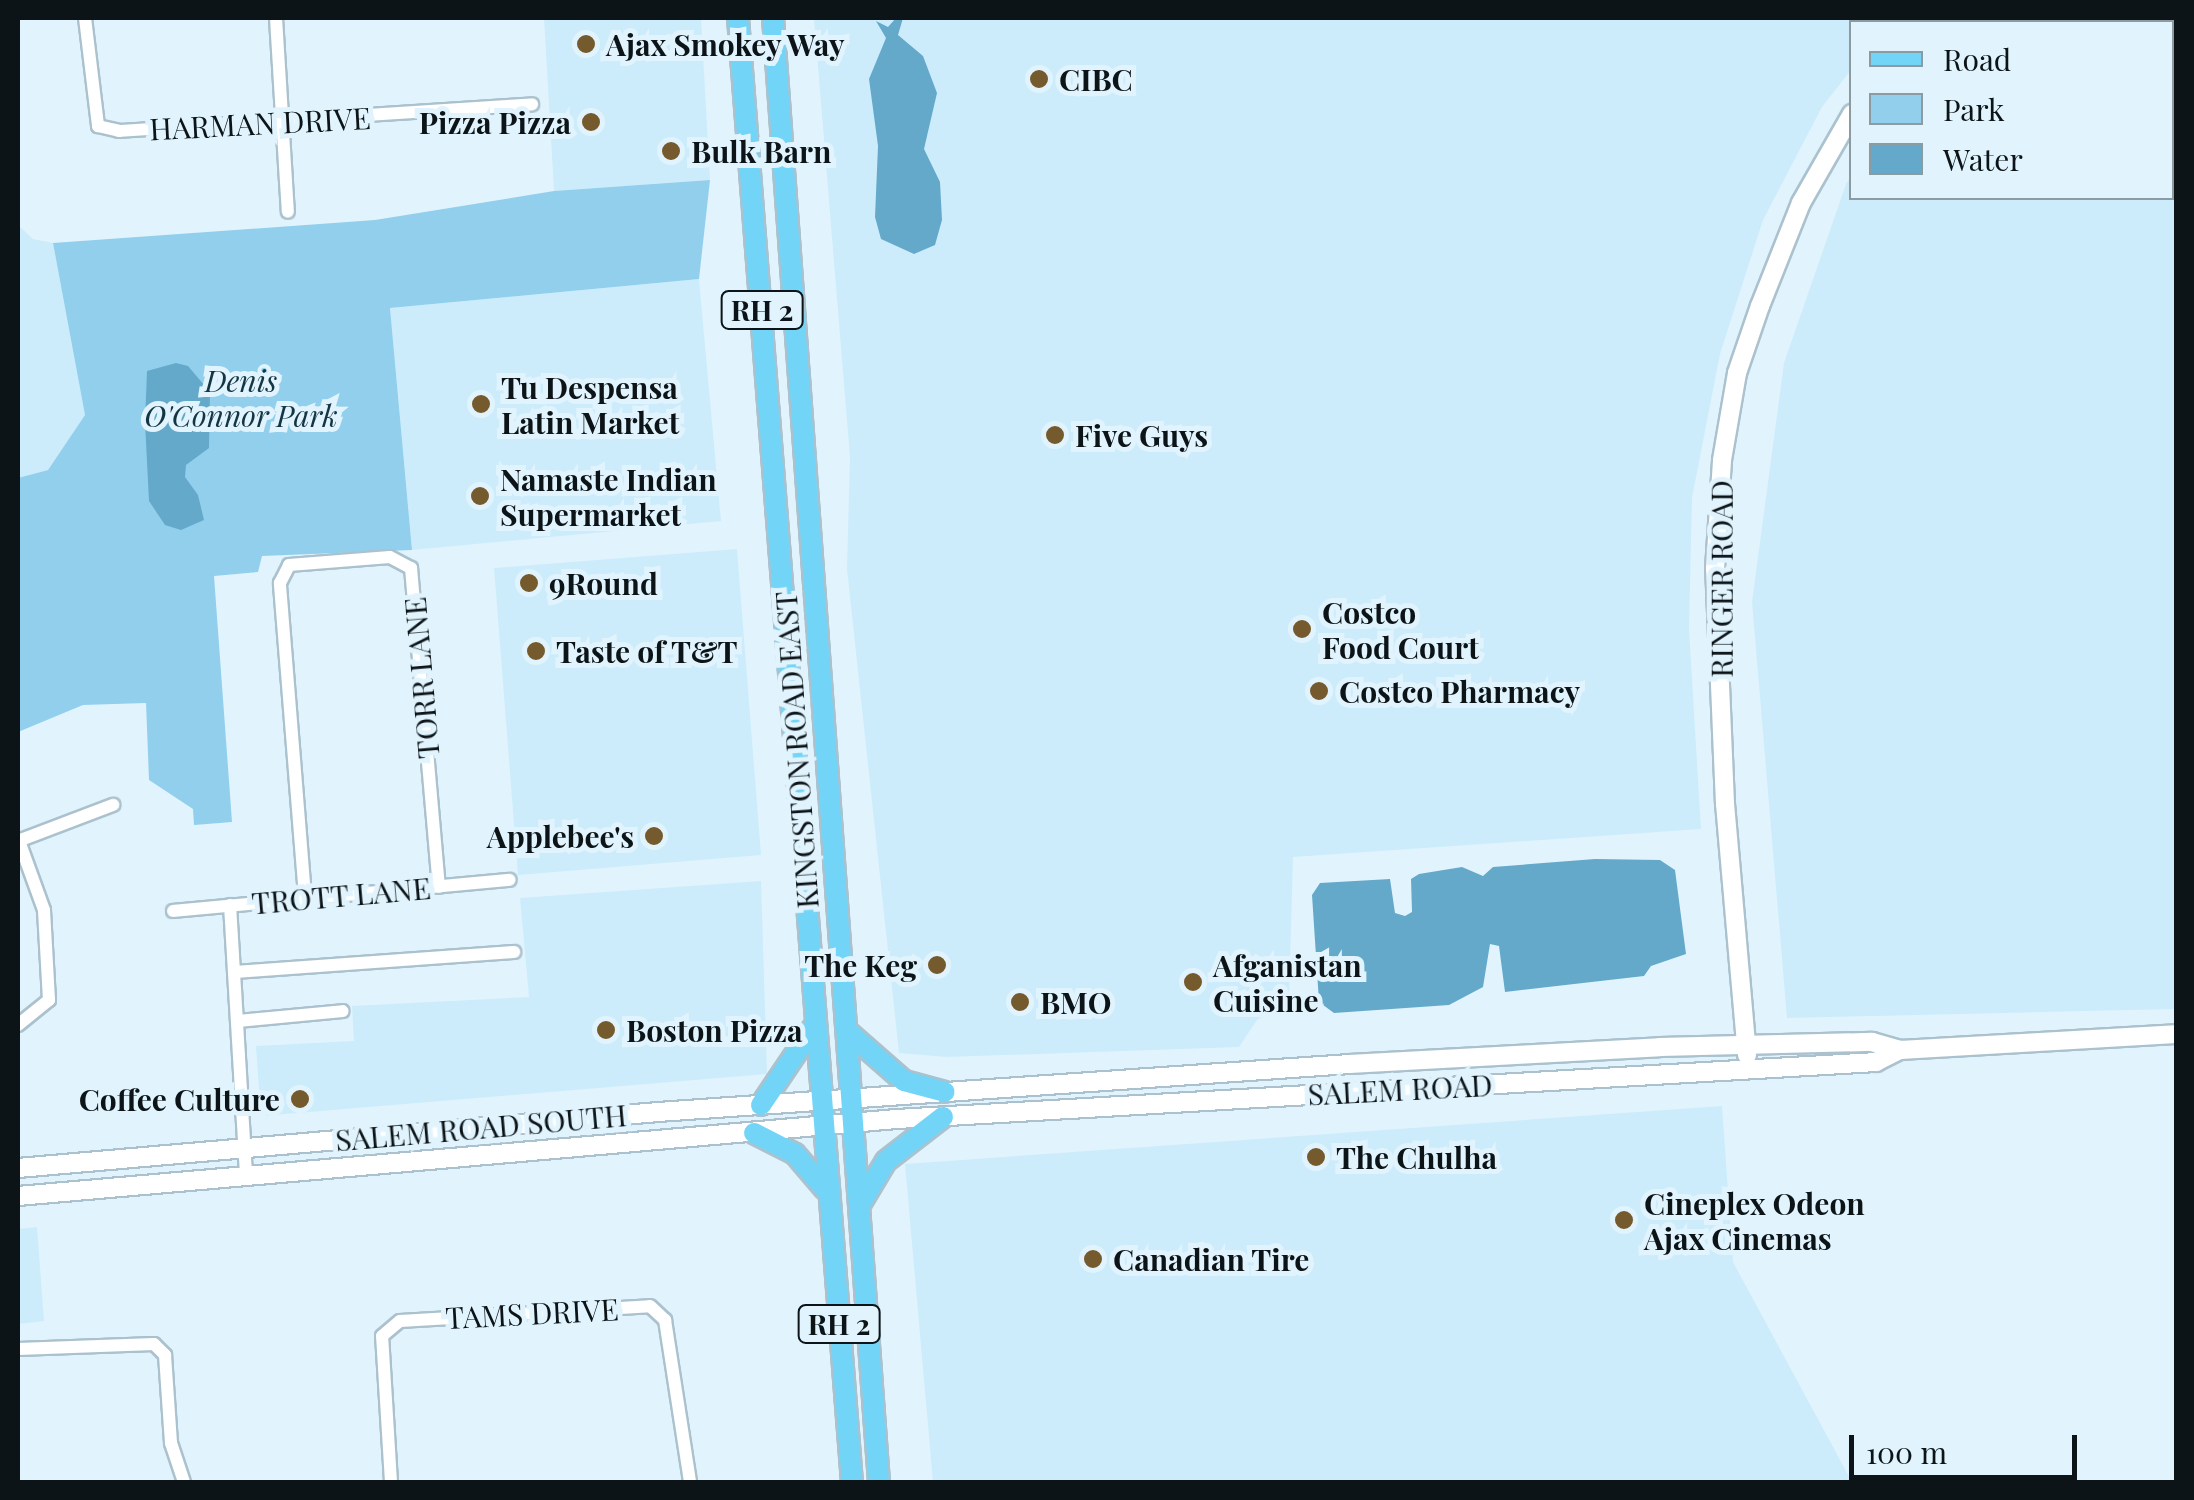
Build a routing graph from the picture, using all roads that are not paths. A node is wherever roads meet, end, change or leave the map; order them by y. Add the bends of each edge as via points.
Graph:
1 (85, 18) edge
2 (276, 18) edge
3 (738, 18) edge
4 (773, 18) edge
5 (532, 104) dead end
6 (1849, 119) edge
7 (281, 123) junction
8 (288, 212) dead end
9 (113, 805) dead end
10 (18, 841) edge
11 (510, 880) dead end
12 (439, 887) junction
13 (305, 896) junction
14 (230, 904) junction
15 (173, 911) dead end
16 (514, 952) dead end
17 (234, 972) junction
18 (343, 1011) dead end
19 (238, 1022) junction
20 (18, 1025) edge
21 (815, 1025) junction
22 (848, 1032) junction
23 (2176, 1034) edge
24 (1746, 1044) junction
25 (1900, 1050) junction
26 (1747, 1070) junction
27 (945, 1092) junction
28 (854, 1098) junction
29 (820, 1100) junction
30 (761, 1105) junction
31 (943, 1116) junction
32 (897, 1120) joint
33 (855, 1124) junction
34 (823, 1126) junction
35 (754, 1134) junction
36 (244, 1147) junction
37 (18, 1168) edge
38 (246, 1175) junction
39 (828, 1193) junction
40 (18, 1196) edge
41 (859, 1206) junction
42 (18, 1349) edge
43 (184, 1482) edge
44 (391, 1482) edge
45 (690, 1482) edge
46 (852, 1482) edge
47 (879, 1482) edge

1 - 7 street, HARMAN DRIVE via 98,126 120,131
2 - 7 street
3 - 21 main road, KINGSTON ROAD EAST / RH 2
4 - 22 main road, KINGSTON ROAD EAST / RH 2
5 - 7 street, HARMAN DRIVE
6 - 24 main road, RINGER ROAD via 1801,202 1760,306 1737,373 1722,460 1716,568 1725,804
7 - 8 street
9 - 10 street
10 - 20 street via 44,910 49,1000
11 - 12 street, TROTT LANE
12 - 13 street, TROTT LANE
12 - 13 street, TORR LANE via 411,568 390,557 289,565 280,583
13 - 14 street, TROTT LANE
14 - 15 street, TROTT LANE
14 - 17 street
16 - 17 street
17 - 19 street
18 - 19 street
19 - 36 street
21 - 29 main road, KINGSTON ROAD EAST / RH 2
21 - 30 main road
22 - 27 main road via 904,1080
22 - 28 main road, KINGSTON ROAD EAST / RH 2
23 - 25 main road, SALEM ROAD
24 - 25 main road, SALEM ROAD via 1872,1042
24 - 26 main road, RINGER ROAD
24 - 27 main road, SALEM ROAD
25 - 26 main road, SALEM ROAD via 1876,1062
26 - 31 main road, SALEM ROAD
27 - 28 main road, SALEM ROAD SOUTH
28 - 29 main road, SALEM ROAD SOUTH
28 - 33 main road, KINGSTON ROAD EAST / RH 2
29 - 30 main road, SALEM ROAD SOUTH
29 - 34 main road, KINGSTON ROAD EAST / RH 2
30 - 36 main road, SALEM ROAD SOUTH
31 - 32 main road, SALEM ROAD
31 - 41 main road via 886,1161
32 - 33 main road, SALEM ROAD SOUTH
33 - 34 main road, SALEM ROAD SOUTH
33 - 41 main road, KINGSTON ROAD EAST / RH 2
34 - 35 main road, SALEM ROAD SOUTH
34 - 39 main road, KINGSTON ROAD EAST / RH 2
35 - 38 main road, SALEM ROAD SOUTH
35 - 39 main road via 795,1154
36 - 37 main road, SALEM ROAD SOUTH
36 - 38 street
38 - 40 main road, SALEM ROAD SOUTH
39 - 46 main road, KINGSTON ROAD EAST / RH 2
41 - 47 main road, KINGSTON ROAD EAST / RH 2
42 - 43 street via 154,1344 165,1354 171,1443
44 - 45 street, TAMS DRIVE via 382,1336 400,1321 650,1306 665,1320

